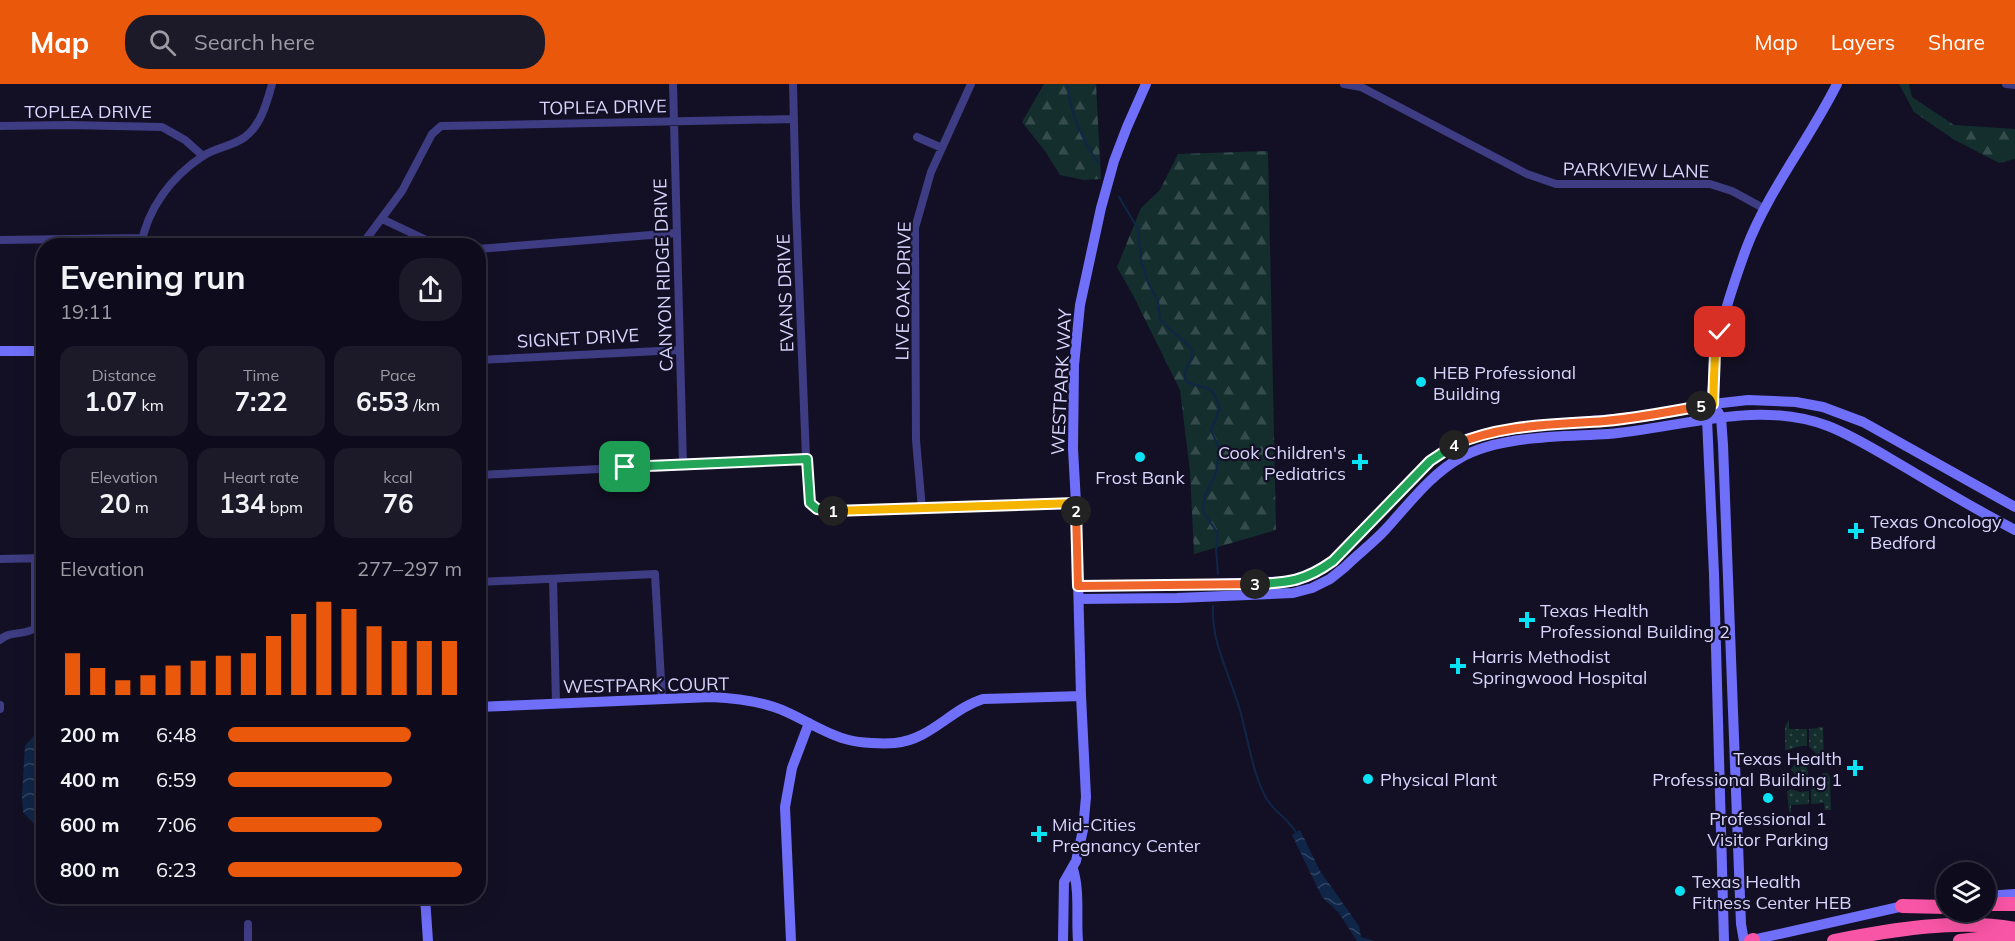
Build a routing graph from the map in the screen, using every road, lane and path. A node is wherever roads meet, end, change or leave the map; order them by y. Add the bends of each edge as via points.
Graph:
1 (272, 84) edge
2 (673, 84) edge
3 (794, 84) edge
4 (971, 84) edge
5 (1146, 84) edge
6 (1344, 84) edge
7 (1837, 84) edge
8 (2006, 84) edge
9 (2015, 86) edge
10 (794, 119) junction
11 (674, 121) junction
12 (0, 126) edge
13 (917, 137) dead end
14 (942, 148) junction
15 (203, 156) junction
16 (1765, 209) junction
17 (382, 219) junction
18 (676, 233) junction
19 (143, 238) edge
20 (367, 238) edge
21 (422, 238) edge
22 (0, 240) edge
23 (36, 241) edge
24 (486, 248) edge
25 (680, 350) junction
26 (0, 351) edge
27 (36, 353) edge
28 (486, 360) edge
29 (1713, 404) junction
30 (1834, 411) junction
31 (1721, 417) junction
32 (1707, 419) junction
33 (1584, 422) junction
34 (1831, 428) junction
35 (1585, 435) junction
36 (1470, 438) junction
37 (1471, 453) junction
38 (807, 459) junction
39 (683, 464) junction
40 (1422, 469) junction
41 (486, 475) edge
42 (1433, 480) junction
43 (1076, 503) junction
44 (2015, 507) edge
45 (922, 509) junction
46 (2015, 530) edge
47 (1345, 548) junction
48 (1355, 557) junction
49 (36, 558) edge
50 (0, 559) edge
51 (1714, 574) junction
52 (1727, 574) junction
53 (553, 579) junction
54 (486, 582) edge
55 (1078, 586) junction
56 (1273, 589) junction
57 (1078, 599) junction
58 (36, 623) edge
59 (0, 640) edge
60 (1081, 696) junction
61 (662, 699) junction
62 (556, 703) junction
63 (486, 707) edge
64 (809, 723) junction
65 (1072, 869) junction
66 (2015, 894) edge
67 (1996, 895) edge
68 (1936, 901) edge
69 (425, 904) edge
70 (1996, 904) edge
71 (2015, 904) edge
72 (1902, 906) junction
73 (1936, 907) edge
74 (248, 924) dead end
75 (2015, 929) edge
76 (2015, 934) edge
77 (248, 941) edge
78 (428, 941) edge
79 (792, 941) edge
80 (1063, 941) edge
81 (1078, 941) edge
82 (1724, 941) edge
83 (1749, 941) edge
84 (1834, 941) edge
85 (1960, 941) edge

1 - 15 street via 265,111 246,137
2 - 11 street, CANYON RIDGE DRIVE
3 - 10 street, EVANS DRIVE
4 - 14 street, LIVE OAK DRIVE
5 - 43 street, WESTPARK WAY via 1114,161 1079,315 1073,411
6 - 16 street, PARKVIEW LANE via 1361,87 1527,174 1556,184 1710,184
7 - 16 street
8 - 9 street
10 - 11 street, TOPLEA DRIVE
10 - 38 street, EVANS DRIVE
11 - 17 street, TOPLEA DRIVE via 441,126 432,134 402,191
11 - 18 street, CANYON RIDGE DRIVE
12 - 15 street, TOPLEA DRIVE via 162,127
13 - 14 street
14 - 45 street, LIVE OAK DRIVE via 915,228 916,440
15 - 19 street via 172,181 150,213
16 - 29 street via 1747,247 1720,332
17 - 20 street
17 - 21 street
18 - 24 street
18 - 25 street, CANYON RIDGE DRIVE
22 - 23 street
25 - 28 street, SIGNET DRIVE
25 - 39 street, CANYON RIDGE DRIVE
26 - 27 street
29 - 30 street via 1781,401
29 - 31 street
29 - 32 street
29 - 33 street via 1649,416
30 - 34 street
30 - 44 street via 1863,422
31 - 32 street
31 - 34 street via 1776,415
31 - 52 street
32 - 35 street
32 - 51 street
33 - 35 street
33 - 36 street via 1506,429
34 - 46 street
35 - 37 street via 1518,441
36 - 37 street
36 - 40 street
37 - 42 street via 1447,466
38 - 39 street
38 - 45 street, EVANS DRIVE via 809,500 817,509
39 - 41 street
40 - 42 street
40 - 47 street
42 - 48 street
43 - 45 street
43 - 55 street, WESTPARK WAY
47 - 48 street
47 - 56 street via 1316,573
48 - 56 street via 1330,579 1312,588 1293,593
49 - 50 street
51 - 52 street
51 - 82 street
52 - 83 street via 1741,924
53 - 54 street
53 - 61 street via 655,574
53 - 62 street
55 - 56 street
55 - 57 street, WESTPARK WAY
56 - 57 street
57 - 60 street, WESTPARK WAY
58 - 59 street via 35,628
60 - 64 street, WESTPARK COURT via 983,699 968,703 924,735 895,743 849,741
60 - 65 street, WESTPARK WAY via 1086,797 1083,830
61 - 62 street, WESTPARK COURT
61 - 64 street, WESTPARK COURT via 749,700
62 - 63 street, WESTPARK COURT
64 - 79 street via 792,768 785,807
65 - 80 street, WESTPARK WAY via 1064,882
65 - 81 street, WESTPARK WAY via 1077,883
66 - 67 street
68 - 72 street
69 - 78 street
70 - 71 highway
72 - 73 highway
72 - 83 street
74 - 77 street
75 - 84 highway via 1977,925 1933,927
76 - 85 highway

